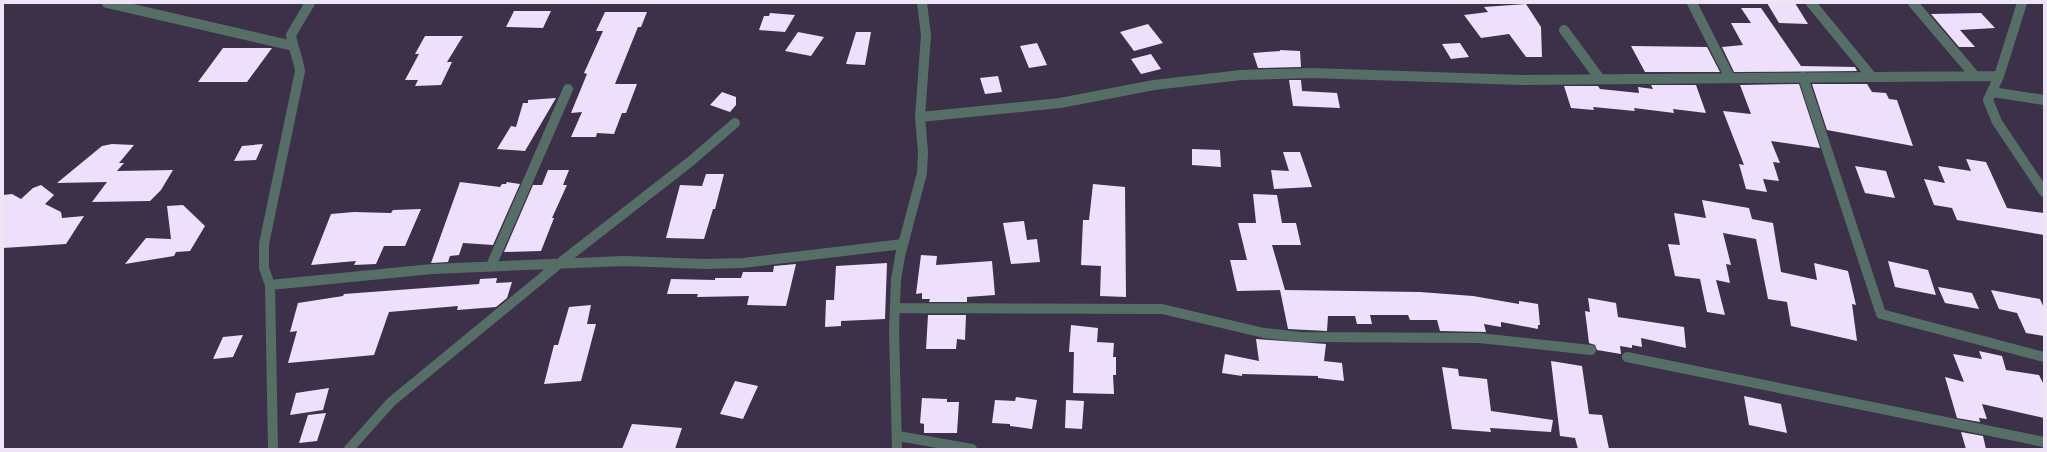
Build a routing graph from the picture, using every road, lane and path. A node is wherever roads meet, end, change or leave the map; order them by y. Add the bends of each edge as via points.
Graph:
1 (107, 3) edge
2 (310, 3) edge
3 (922, 3) edge
4 (1692, 3) edge
5 (1812, 3) edge
6 (1913, 3) edge
7 (2022, 3) edge
8 (1564, 30) dead end
9 (292, 46) junction
10 (1975, 76) junction
11 (1999, 76) junction
12 (1803, 77) junction
13 (1872, 77) junction
14 (1730, 78) junction
15 (1600, 79) junction
16 (568, 89) dead end
17 (1992, 92) junction
18 (2044, 100) edge
19 (920, 117) junction
20 (735, 123) dead end
21 (2044, 192) edge
22 (903, 244) junction
23 (560, 263) junction
24 (492, 266) junction
25 (270, 286) junction
26 (896, 308) junction
27 (1591, 350) dead end
28 (1627, 357) dead end
29 (2044, 357) edge
30 (898, 436) junction
31 (2044, 442) edge
32 (274, 449) edge
33 (349, 449) edge
34 (897, 449) edge
35 (972, 449) edge

1 - 9 street
2 - 9 street via 291,35
3 - 19 street via 926,35
4 - 14 street
5 - 13 street
6 - 10 street
7 - 11 street
8 - 15 street
9 - 25 street via 298,56 300,71 264,244 264,268
10 - 11 street
10 - 13 street
11 - 17 street
12 - 13 street
12 - 14 street
12 - 29 street via 1881,314
14 - 15 street
15 - 19 street via 1522,80 1312,73 1241,75 1154,85 1060,103
16 - 24 street
17 - 18 street
17 - 21 street via 1988,100 1997,122
19 - 22 street via 922,173
20 - 23 street via 691,161
22 - 23 street via 743,263
22 - 26 street via 896,280
23 - 24 street
23 - 33 street via 392,402
24 - 25 street via 432,269
25 - 32 street
26 - 27 street via 1162,309 1264,333 1301,337 1479,338
26 - 30 street via 894,330
28 - 31 street
30 - 34 street
30 - 35 street

